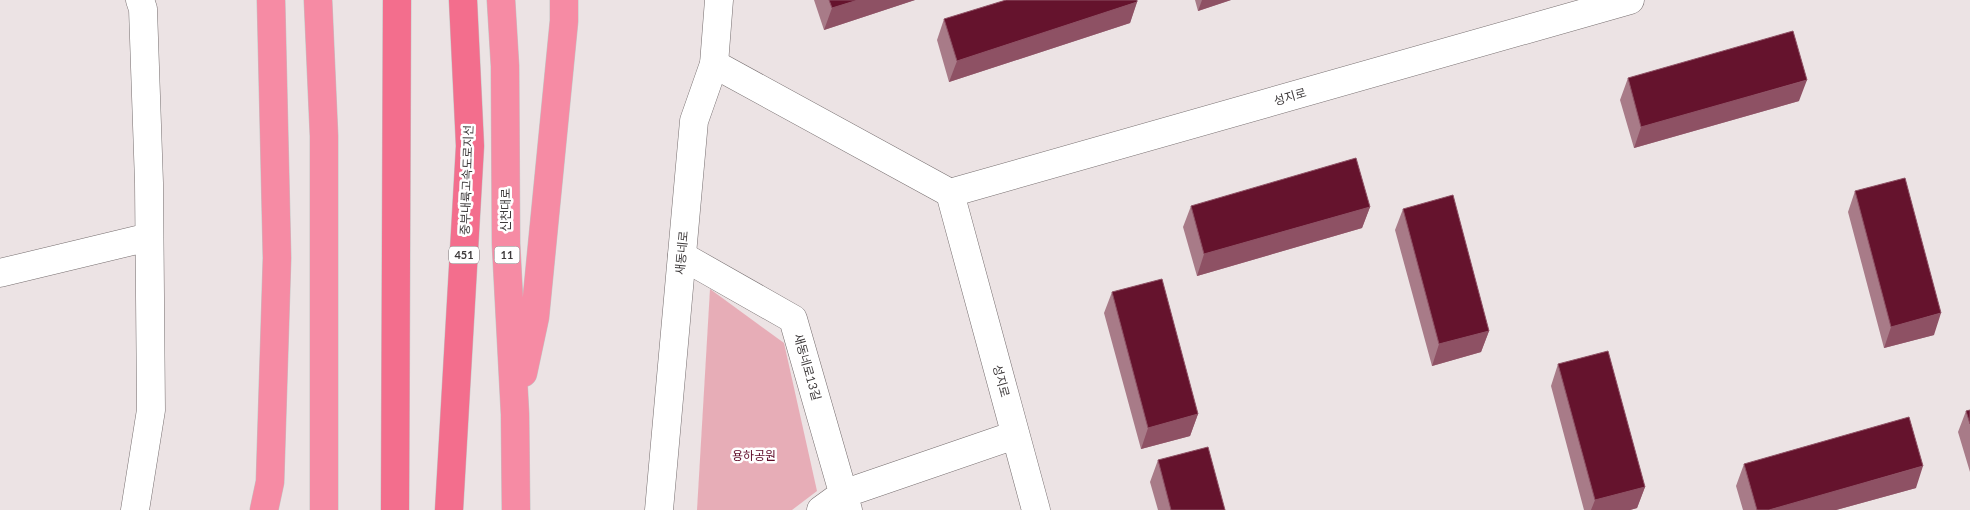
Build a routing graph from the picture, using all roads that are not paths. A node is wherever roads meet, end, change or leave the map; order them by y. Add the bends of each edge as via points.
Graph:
1 (140, 0) edge
2 (271, 0) edge
3 (318, 0) edge
4 (397, 0) edge
5 (463, 0) edge
6 (500, 0) edge
7 (564, 0) edge
8 (719, 0) edge
9 (1630, 0) edge
10 (714, 64) junction
11 (950, 193) junction
12 (149, 236) junction
13 (682, 256) junction
14 (0, 273) edge
15 (515, 414) junction
16 (1016, 435) junction
17 (846, 502) edge
18 (135, 510) edge
19 (264, 510) edge
20 (324, 510) edge
21 (396, 510) edge
22 (449, 510) edge
23 (516, 510) edge
24 (659, 510) edge
25 (821, 510) edge
26 (1036, 510) edge

1 - 12 street via 144,9
2 - 19 highway via 277,258 270,482
3 - 20 highway via 324,136
4 - 21 highway
5 - 22 highway, 중부내륙고속도로지선 / 451 via 470,146
6 - 15 highway, 신천대로 / 11 via 505,66 506,244
7 - 15 highway via 535,317
8 - 10 street, 새동네로
9 - 11 street, 성지로
10 - 11 street
10 - 13 street, 새동네로 via 694,121
11 - 16 street, 성지로
12 - 14 street
12 - 18 street via 151,410
13 - 17 street, 새동네로13길 via 793,320
13 - 24 street, 새동네로
15 - 23 highway, 신천대로 / 11
16 - 17 street
16 - 26 street, 성지로
17 - 25 street

